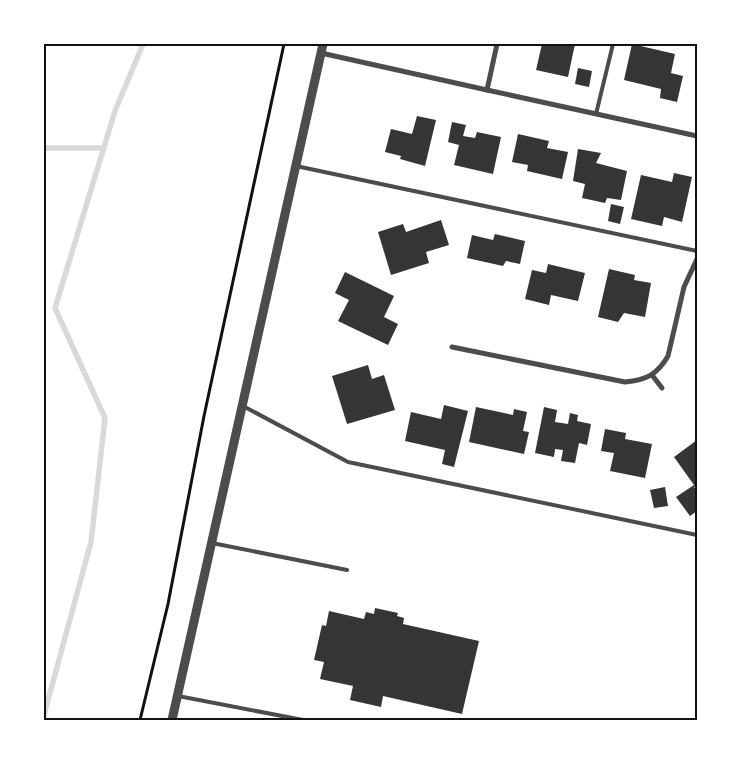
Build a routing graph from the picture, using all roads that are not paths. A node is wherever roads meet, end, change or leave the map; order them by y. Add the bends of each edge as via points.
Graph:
1 (497, 44) edge
2 (612, 44) edge
3 (322, 48) edge
4 (487, 90) junction
5 (596, 114) junction
6 (697, 136) edge
7 (296, 166) junction
8 (697, 250) edge
9 (697, 259) edge
10 (452, 347) dead end
11 (652, 374) junction
12 (662, 388) dead end
13 (243, 406) junction
14 (697, 535) edge
15 (212, 543) junction
16 (347, 570) dead end
17 (178, 696) junction
18 (172, 720) edge
19 (303, 720) edge

1 - 4 street
2 - 5 lane
3 - 4 street
3 - 7 street
4 - 5 street
5 - 6 street
7 - 8 lane
7 - 13 street
9 - 11 street via 684,287 668,356
10 - 11 street via 625,382 638,381
11 - 12 street
13 - 14 lane via 348,462
13 - 15 street
15 - 16 lane
15 - 17 street
17 - 18 street
17 - 19 lane

